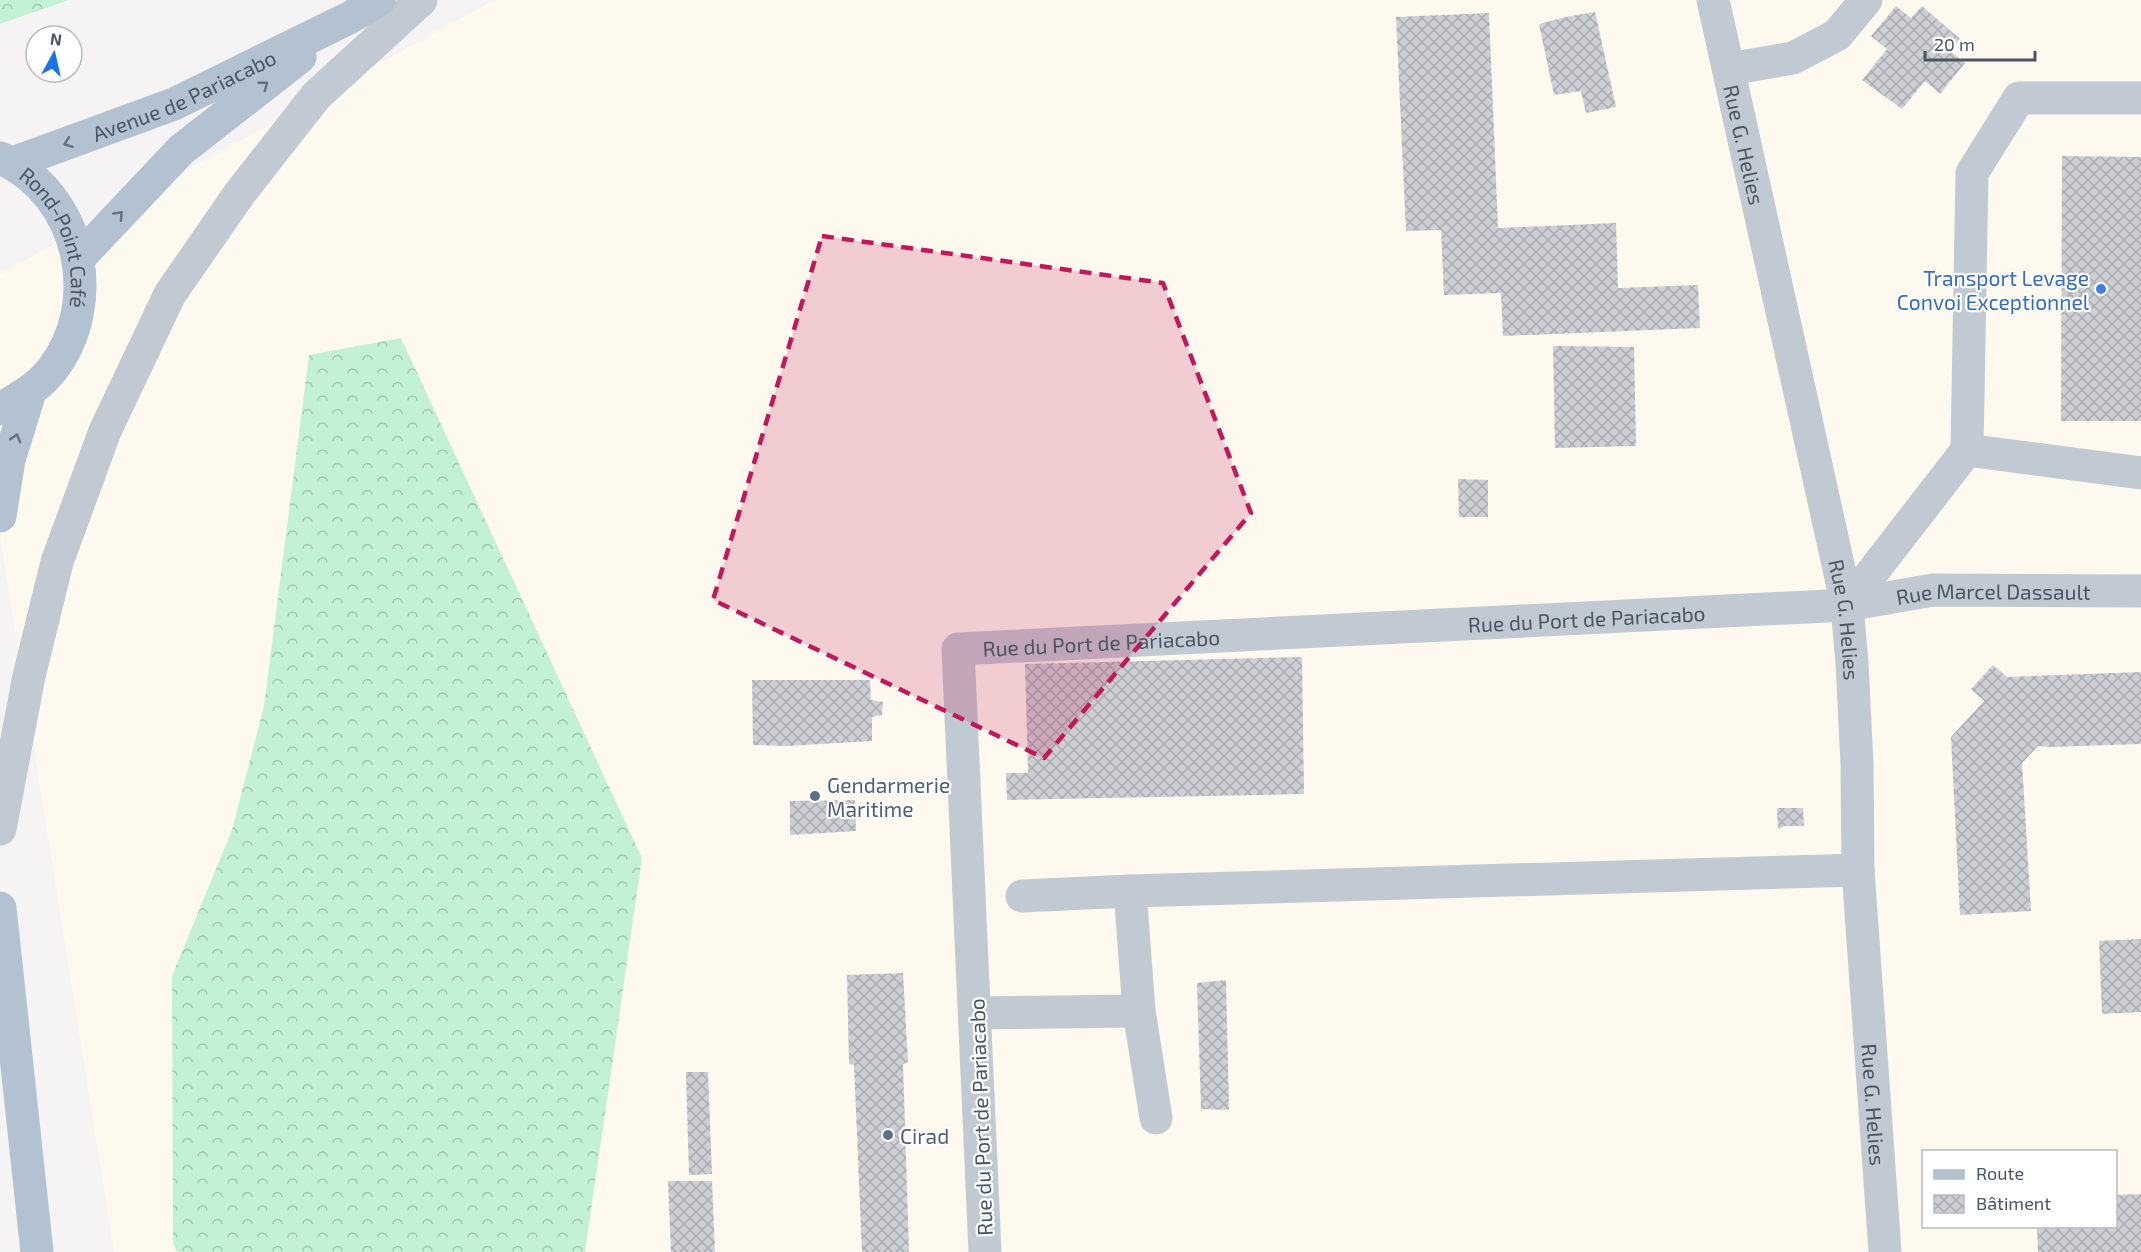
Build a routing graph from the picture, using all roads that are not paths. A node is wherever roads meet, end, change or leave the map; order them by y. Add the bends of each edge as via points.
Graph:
1 (379, 0) edge
2 (421, 0) edge
3 (1713, 0) edge
4 (1866, 0) edge
5 (351, 17) junction
6 (1729, 69) junction
7 (2141, 98) edge
8 (7, 160) edge
9 (79, 258) junction
10 (30, 392) junction
11 (0, 409) edge
12 (1968, 450) junction
13 (2141, 473) edge
14 (0, 516) edge
15 (2141, 591) edge
16 (1847, 605) junction
17 (0, 829) edge
18 (1858, 870) junction
19 (1130, 891) junction
20 (1022, 896) dead end
21 (0, 908) edge
22 (1139, 1011) junction
23 (976, 1013) junction
24 (1156, 1118) dead end
25 (37, 1252) edge
26 (985, 1252) edge
27 (1885, 1252) edge

1 - 5 main road, Avenue de Pariacabo
2 - 17 lane via 316,96 240,193 170,294 105,431 57,562 29,676
3 - 6 lane, Rue G. Helies
4 - 6 lane via 1838,35 1792,58
5 -> 8 main road, Avenue de Pariacabo via 174,104
9 -> 5 main road, Avenue de Pariacabo via 181,150
6 - 16 lane, Rue G. Helies
7 - 12 lane via 2019,98 1972,173
8 - 9 main road, Rond-Point Café via 44,188 66,221
9 - 10 main road, Rond-Point Café via 77,318 67,345
10 - 11 main road, Rond-Point Café
14 -> 10 main road via 9,460
12 - 13 lane
12 - 16 lane
15 - 16 lane, Rue Marcel Dassault via 1933,590
16 - 18 lane, Rue G. Helies via 1857,764
16 - 23 lane, Rue du Port de Pariacabo via 958,649
18 - 19 lane
18 - 27 lane, Rue G. Helies
19 - 20 lane
19 - 22 lane
21 - 25 main road
22 - 23 lane
22 - 24 lane
23 - 26 lane, Rue du Port de Pariacabo

